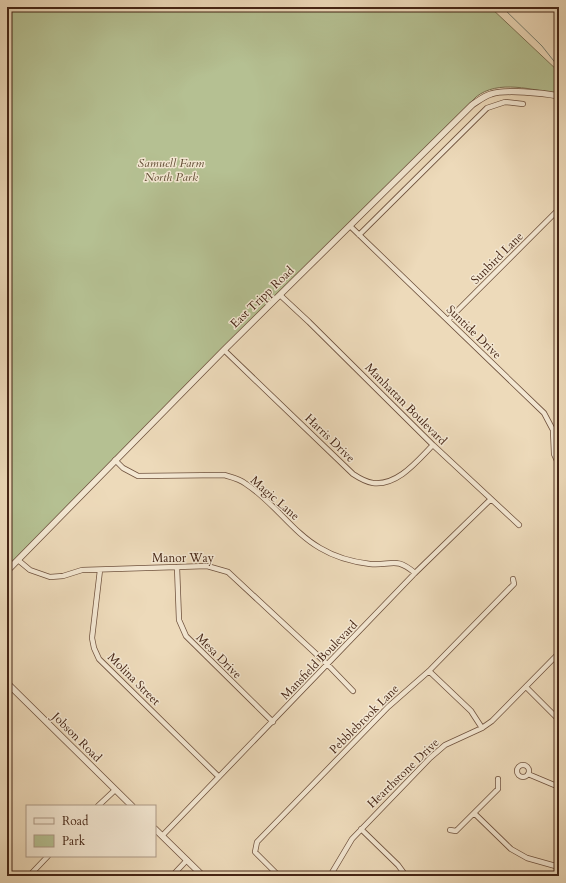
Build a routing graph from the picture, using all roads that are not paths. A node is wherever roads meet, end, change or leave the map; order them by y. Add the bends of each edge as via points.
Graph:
1 (559, 96) edge
2 (523, 104) dead end
3 (559, 208) edge
4 (350, 226) junction
5 (359, 235) junction
6 (280, 295) junction
7 (448, 320) junction
8 (224, 350) junction
9 (433, 445) junction
10 (115, 460) junction
11 (559, 465) edge
12 (491, 499) junction
13 (519, 525) dead end
14 (18, 560) junction
15 (177, 567) junction
16 (100, 570) junction
17 (7, 571) edge
18 (415, 574) junction
19 (513, 579) dead end
20 (559, 653) edge
21 (328, 665) junction
22 (428, 670) junction
23 (7, 683) edge
24 (526, 688) junction
25 (354, 691) dead end
26 (559, 720) edge
27 (273, 722) junction
28 (482, 728) junction
29 (528, 774) dead end
30 (219, 777) junction
31 (498, 779) dead end
32 (559, 787) edge
33 (115, 790) junction
34 (99, 805) edge
35 (131, 805) edge
36 (474, 813) junction
37 (361, 829) junction
38 (156, 830) edge
39 (450, 830) dead end
40 (162, 836) junction
41 (47, 857) edge
42 (187, 860) junction
43 (559, 866) edge
44 (29, 876) edge
45 (172, 876) edge
46 (203, 876) edge
47 (279, 876) edge
48 (330, 876) edge
49 (406, 876) edge

1 - 4 street, East Tripp Road via 513,91 484,96 462,114
2 - 5 street via 505,102 487,108
3 - 7 street, Sunbird Lane
4 - 5 street, Suntide Drive
4 - 6 street, East Tripp Road
5 - 7 street, Suntide Drive
6 - 8 street, East Tripp Road
6 - 9 street, Manhattan Boulevard
7 - 11 street, Suntide Drive via 544,413 553,430 554,454
8 - 9 street, Harris Drive via 353,474 364,480 381,483 404,474
8 - 10 street, East Tripp Road
9 - 12 street, Manhattan Boulevard
10 - 14 street, East Tripp Road
10 - 18 street, Magic Lane via 138,476 231,477 246,483 303,536 320,548 358,562 401,563
12 - 13 street, Manhattan Boulevard
12 - 18 street, Mansfield Boulevard
14 - 16 street, Manor Way via 30,570 50,577 82,570
14 - 17 street, East Tripp Road
15 - 16 street, Manor Way
15 - 21 street, Manor Way via 207,566 228,572
15 - 27 street, Mesa Drive via 179,620 186,636
16 - 30 street, Molina Street via 92,638 99,659
18 - 21 street, Mansfield Boulevard
19 - 22 street, Pebblebrook Lane via 514,584
20 - 24 street, Hearthstone Drive
21 - 25 street, Manor Way
21 - 27 street, Mansfield Boulevard
22 - 28 street via 471,711
22 - 47 street, Pebblebrook Lane via 388,707 257,842 255,852
23 - 33 street, Jobson Road
24 - 26 street
24 - 28 street, Hearthstone Drive
27 - 30 street, Mansfield Boulevard
28 - 37 street, Hearthstone Drive via 438,750
29 - 32 street
30 - 40 street, Mansfield Boulevard
31 - 36 street via 498,789
33 - 34 street
33 - 35 street, Jobson Road
36 - 39 street via 456,831
36 - 43 street via 511,849 527,858
37 - 48 street, Hearthstone Drive via 346,846
37 - 49 street via 396,862
38 - 40 street
40 - 42 street
41 - 44 street
42 - 45 street
42 - 46 street

